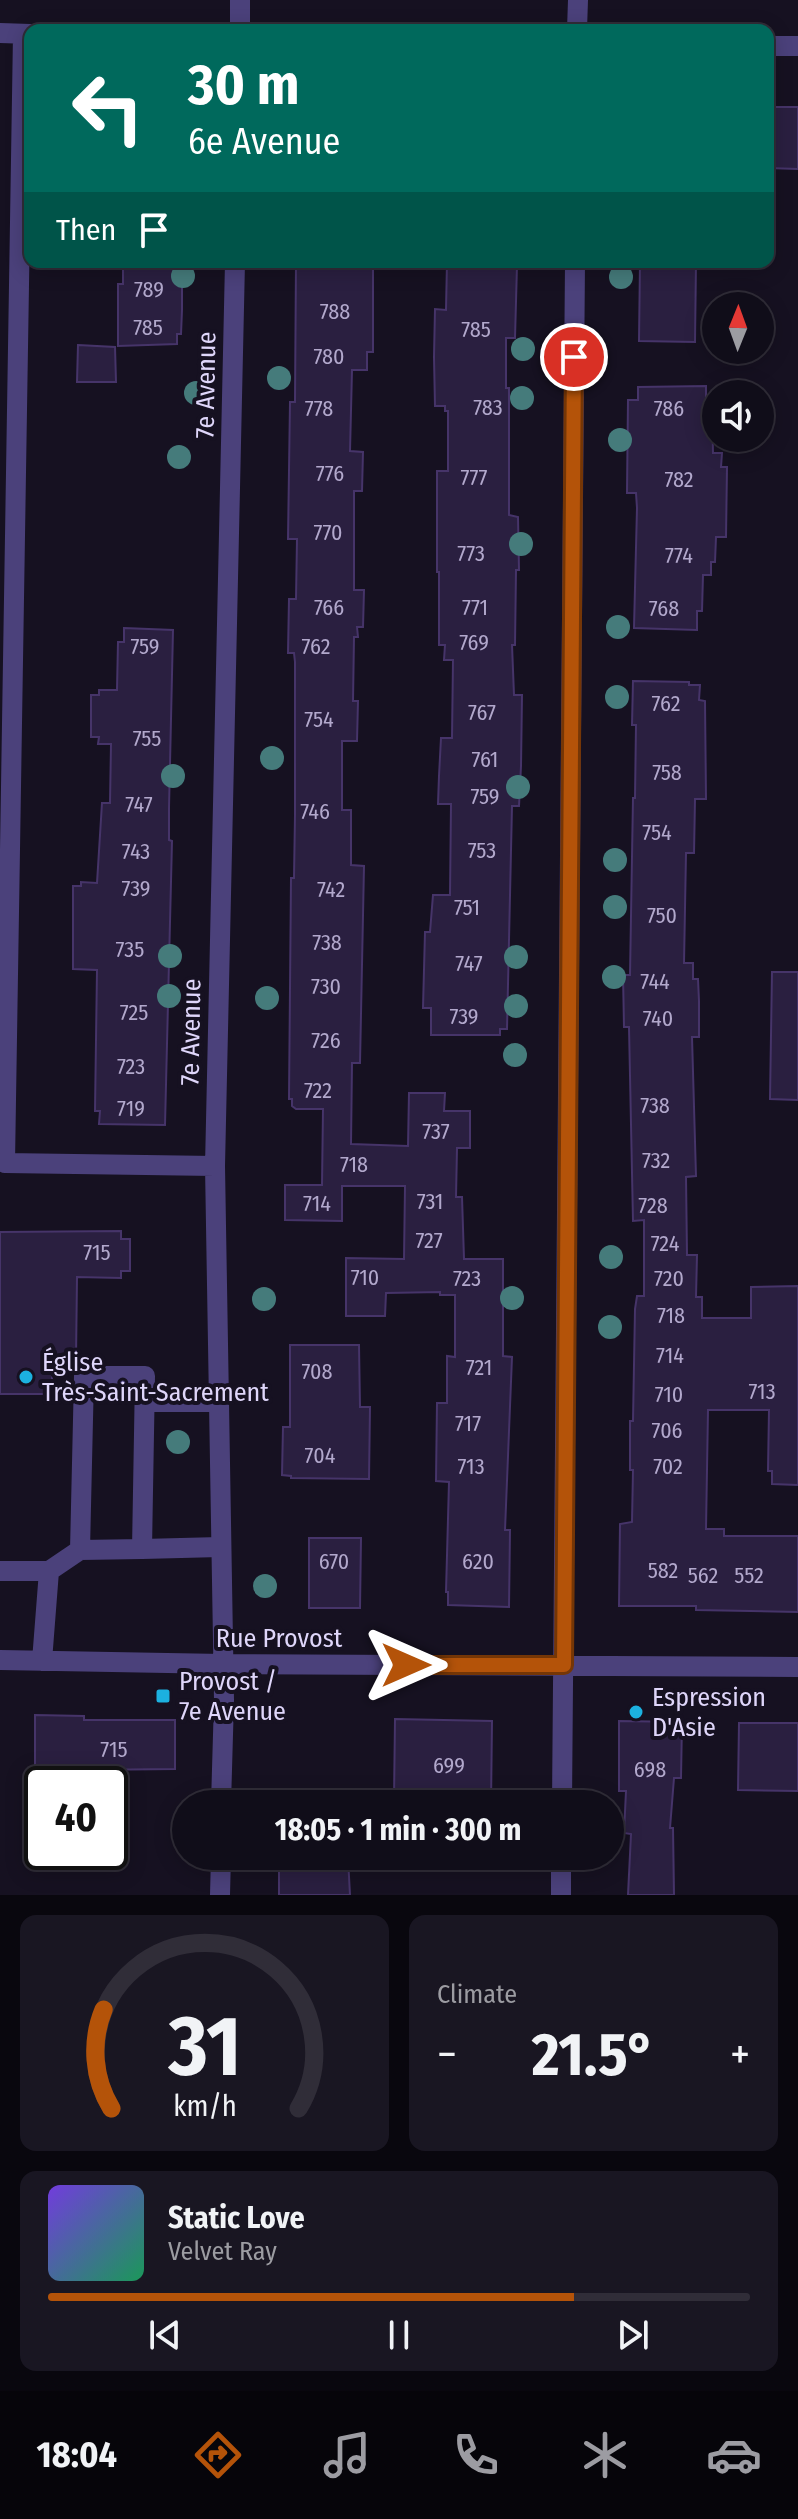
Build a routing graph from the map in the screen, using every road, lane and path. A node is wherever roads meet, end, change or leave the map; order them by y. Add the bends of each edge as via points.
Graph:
1 (240, 0) edge
2 (578, 0) edge
3 (240, 24) edge
4 (577, 24) edge
5 (0, 33) edge
6 (24, 34) edge
7 (774, 46) edge
8 (798, 46) edge
9 (24, 188) edge
10 (235, 268) edge
11 (575, 268) edge
12 (215, 1166) junction
13 (145, 1402) junction
14 (218, 1402) junction
15 (220, 1547) junction
16 (142, 1549) junction
17 (80, 1550) junction
18 (0, 1571) edge
19 (49, 1571) junction
20 (0, 1660) edge
21 (42, 1661) junction
22 (223, 1664) junction
23 (564, 1665) junction
24 (798, 1667) edge
25 (221, 1790) edge
26 (562, 1790) edge
27 (221, 1870) edge
28 (561, 1870) edge
29 (220, 1895) edge
30 (561, 1895) edge

1 - 3 street
2 - 4 street
5 - 6 street
7 - 8 street
9 - 12 street via 5,1163
10 - 12 street, 7e Avenue
11 - 23 street
12 - 14 street, 7e Avenue
13 - 14 street
13 - 16 street
13 - 17 street via 145,1376 84,1376
14 - 15 street, 7e Avenue
15 - 16 street
15 - 22 street, 7e Avenue
16 - 17 street
17 - 19 street
18 - 19 street
19 - 21 street
20 - 21 street, Rue Provost
21 - 22 street, Rue Provost
22 - 23 street, Rue Provost
22 - 25 street, 7e Avenue
23 - 24 street, Rue Provost
23 - 26 street
27 - 29 street
28 - 30 street

